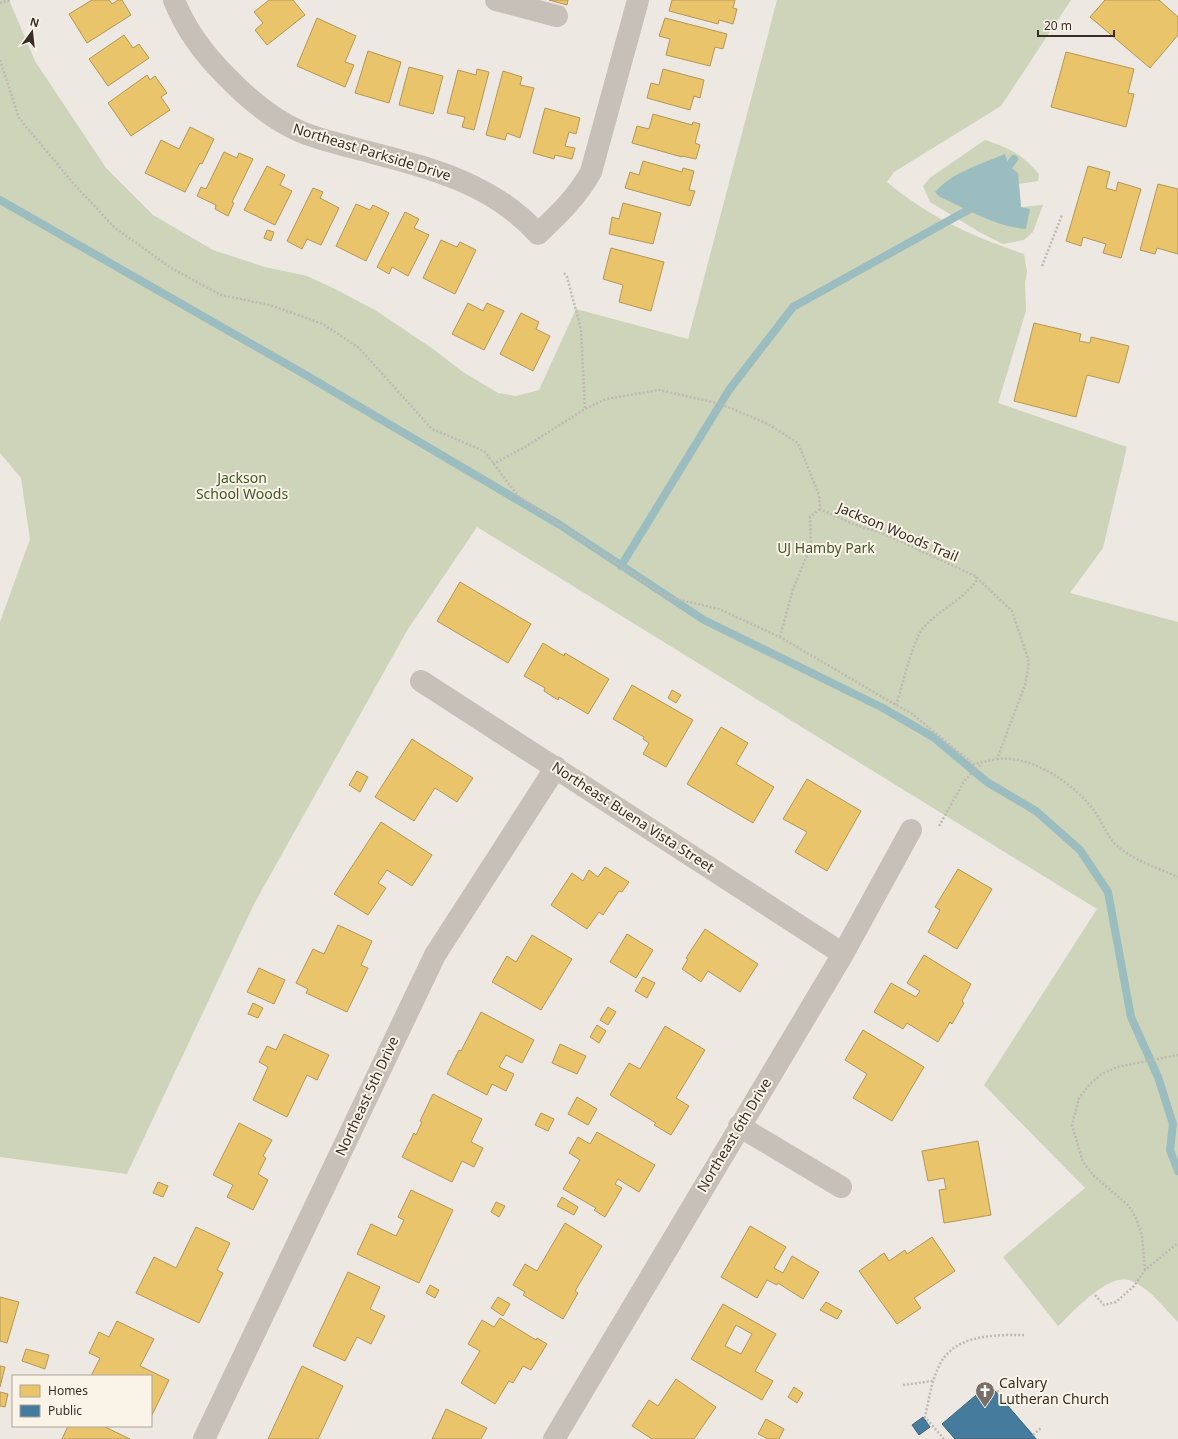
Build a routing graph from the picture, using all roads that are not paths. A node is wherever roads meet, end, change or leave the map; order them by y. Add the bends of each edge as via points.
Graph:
1 (174, 0) edge
2 (496, 0) edge
3 (638, 0) edge
4 (557, 16) dead end
5 (421, 681) dead end
6 (556, 767) junction
7 (911, 830) dead end
8 (843, 954) junction
9 (739, 1126) junction
10 (841, 1187) dead end
11 (204, 1439) edge
12 (554, 1439) edge

1 - 3 street, Northeast Parkside Drive via 191,32 211,60 244,94 276,119 313,137 432,168 460,180 503,203 538,234 570,203 590,172
2 - 4 street
5 - 6 street, Northeast Buena Vista Street
6 - 8 street, Northeast Buena Vista Street
6 - 11 street, Northeast 5th Drive via 435,955
7 - 8 street, Northeast 6th Drive
8 - 9 street, Northeast 6th Drive
9 - 10 street
9 - 12 street, Northeast 6th Drive

